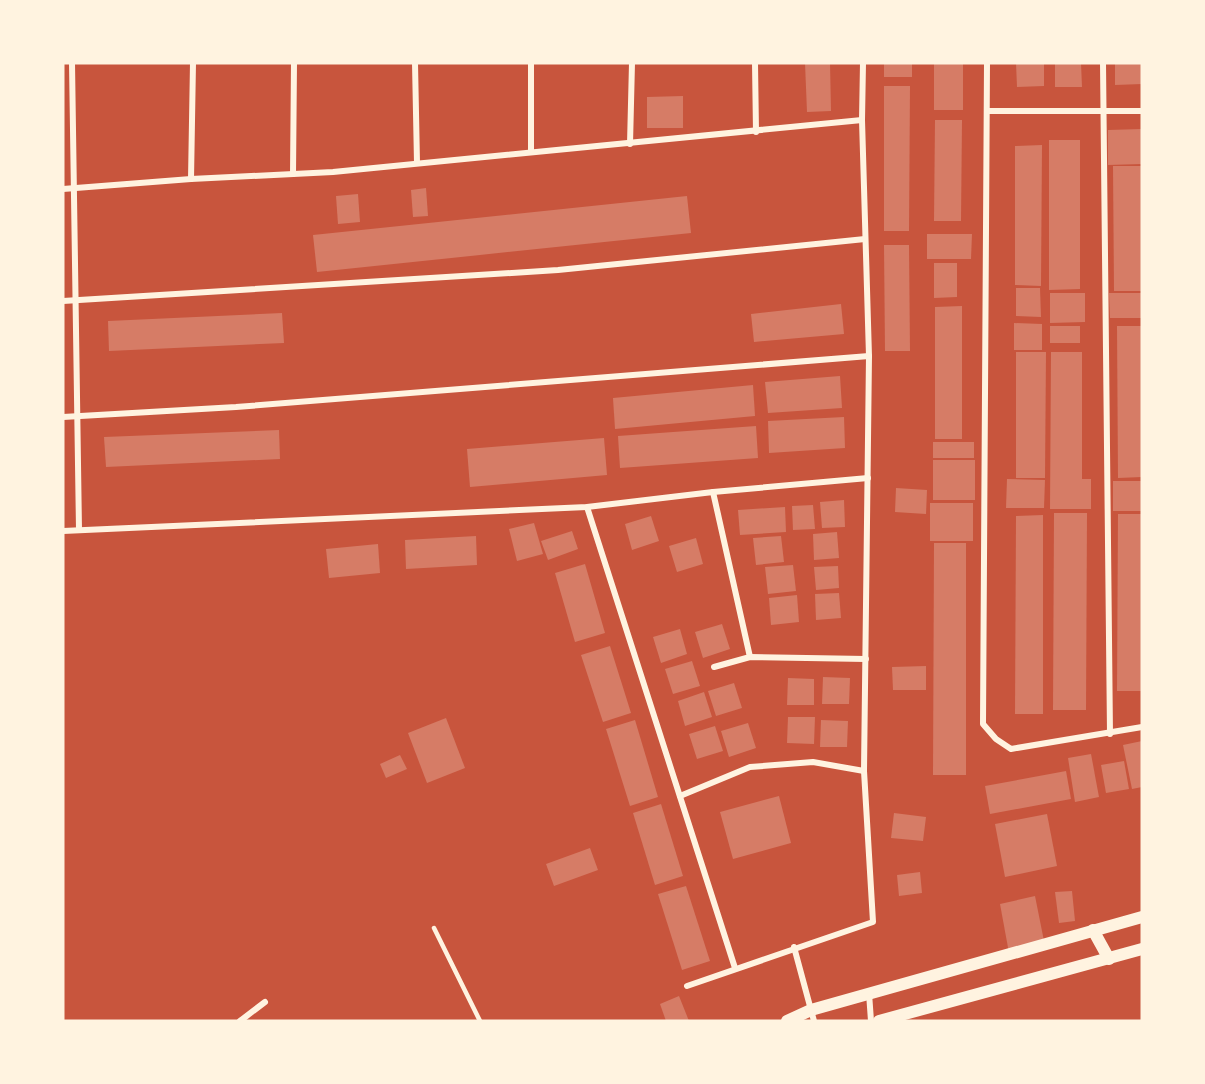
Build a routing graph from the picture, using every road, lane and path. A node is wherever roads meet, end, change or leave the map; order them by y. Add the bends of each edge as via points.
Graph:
1 (72, 63) edge
2 (193, 63) edge
3 (294, 63) edge
4 (415, 63) edge
5 (531, 63) edge
6 (632, 63) edge
7 (755, 63) edge
8 (863, 63) edge
9 (987, 63) edge
10 (1103, 63) edge
11 (988, 111) junction
12 (1142, 111) edge
13 (1104, 112) junction
14 (862, 120) junction
15 (756, 132) junction
16 (630, 144) junction
17 (531, 152) junction
18 (417, 163) junction
19 (293, 174) junction
20 (190, 179) junction
21 (76, 188) junction
22 (63, 189) edge
23 (865, 239) junction
24 (77, 300) junction
25 (63, 301) edge
26 (869, 356) junction
27 (78, 416) junction
28 (63, 417) edge
29 (868, 478) junction
30 (714, 492) junction
31 (587, 507) junction
32 (79, 530) junction
33 (63, 531) edge
34 (750, 657) junction
35 (866, 659) junction
36 (714, 667) dead end
37 (1142, 727) edge
38 (1110, 734) junction
39 (864, 771) junction
40 (680, 796) junction
41 (1142, 917) edge
42 (434, 928) dead end
43 (1093, 930) junction
44 (794, 947) junction
45 (1142, 949) edge
46 (1109, 959) junction
47 (735, 968) junction
48 (687, 986) dead end
49 (869, 993) junction
50 (265, 1002) dead end
51 (812, 1016) edge
52 (240, 1021) edge
53 (480, 1021) edge
54 (786, 1021) edge
55 (871, 1021) edge
56 (879, 1021) edge

1 - 21 street
2 - 20 street
3 - 19 street
4 - 18 street
5 - 17 street
6 - 16 street
7 - 15 street
8 - 14 street
9 - 11 street
10 - 13 street
11 - 13 street
11 - 38 street via 983,724 1011,749
12 - 13 street
13 - 38 street
14 - 15 street
14 - 23 street
15 - 16 street
16 - 17 street
17 - 18 street
18 - 19 street
19 - 20 street
20 - 21 street
21 - 22 street
21 - 24 street
23 - 24 street via 558,270
23 - 26 street
24 - 25 street
24 - 27 street
26 - 27 street
26 - 29 street
27 - 28 street
27 - 32 street
29 - 30 street
29 - 35 street
30 - 31 street
30 - 34 street
31 - 32 street
31 - 40 street
32 - 33 street
34 - 35 street
34 - 36 street
35 - 39 street
37 - 38 street
39 - 40 street via 813,762 750,766
39 - 44 street via 873,922
40 - 47 street
41 - 43 main road
42 - 53 lane
43 - 46 main road
43 - 49 main road
44 - 47 street
44 - 51 street
45 - 46 main road
46 - 56 main road
47 - 48 street
49 - 51 main road
49 - 55 street
50 - 52 street
51 - 54 main road

